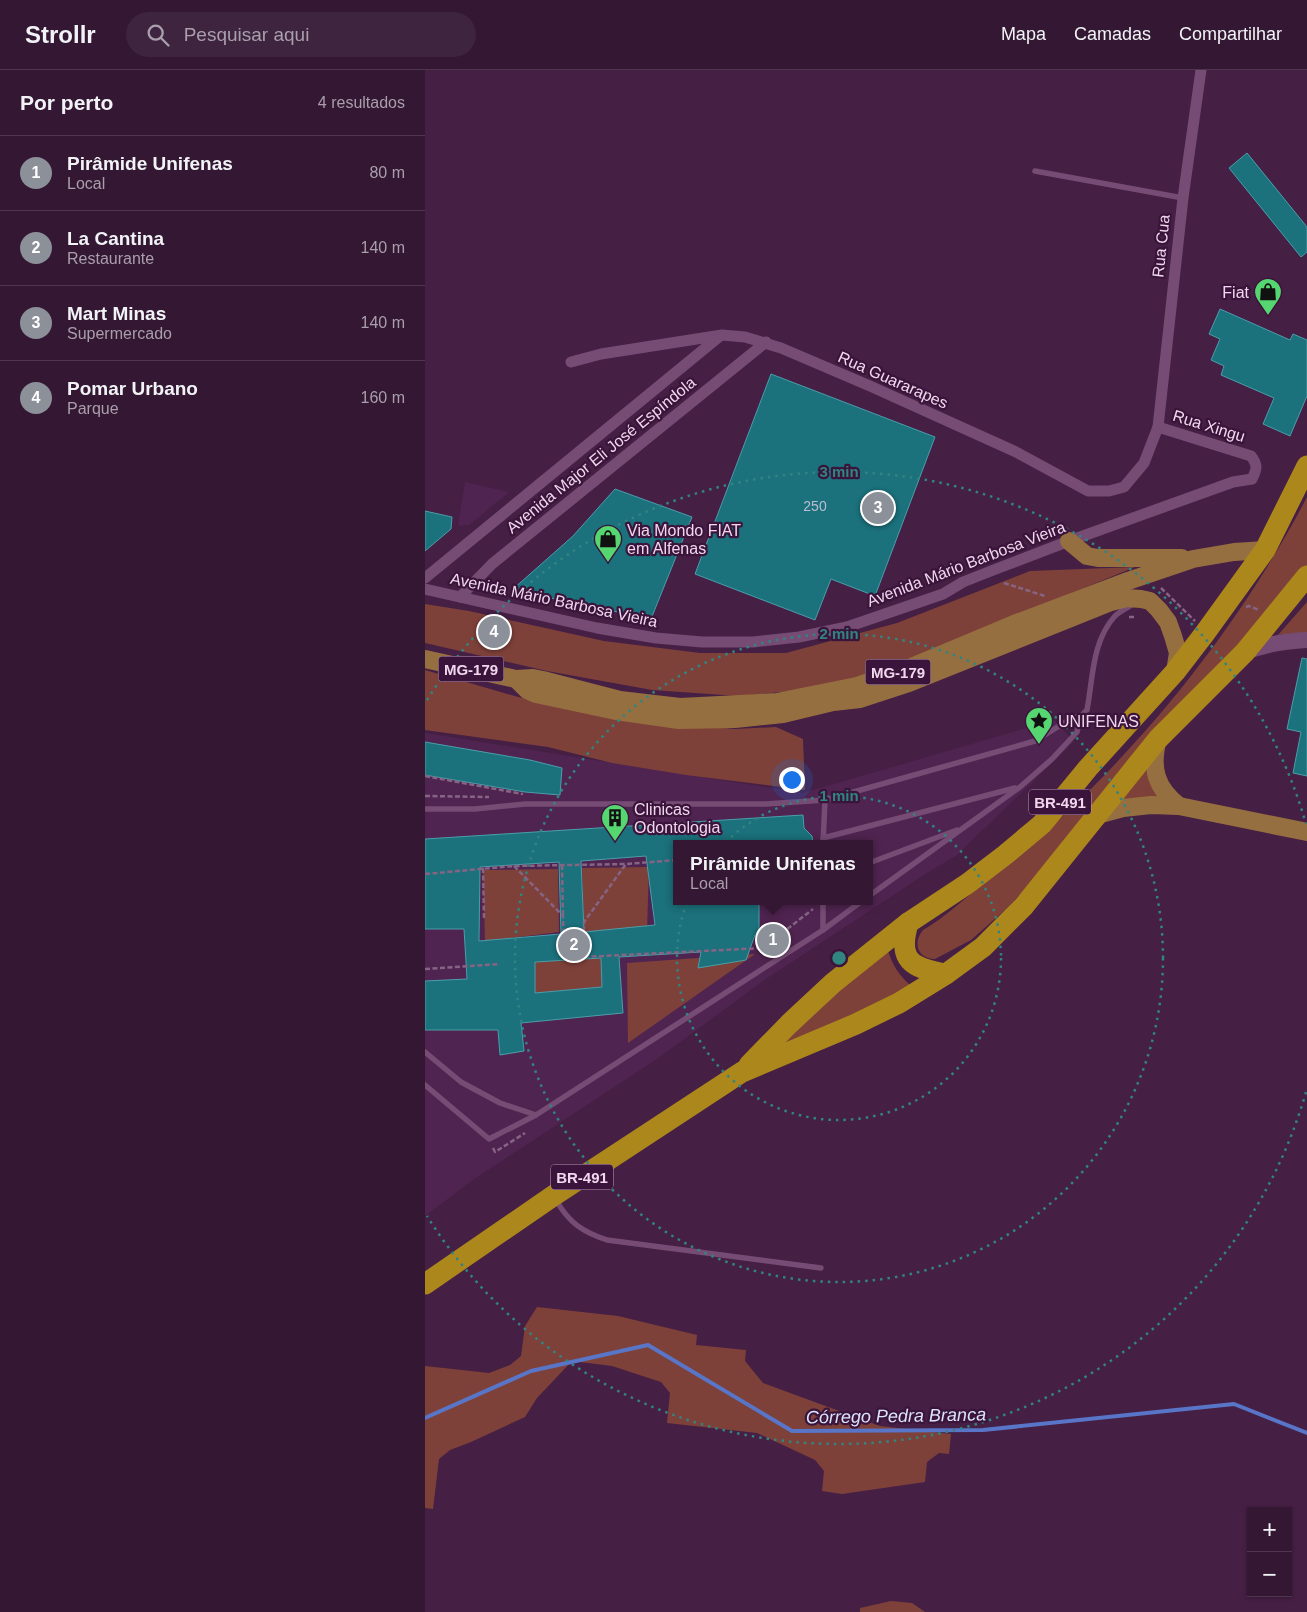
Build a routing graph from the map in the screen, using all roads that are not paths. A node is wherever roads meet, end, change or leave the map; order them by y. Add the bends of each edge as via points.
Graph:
1 (1201, 70) edge
2 (1035, 171) dead end
3 (1183, 198) junction
4 (722, 335) junction
5 (766, 342) junction
6 (571, 362) dead end
7 (1158, 427) junction
8 (1251, 456) joint
9 (1307, 466) edge
10 (1069, 541) junction
11 (1265, 550) junction
12 (1193, 558) junction
13 (1307, 576) edge
14 (425, 578) edge
15 (425, 589) edge
16 (460, 597) junction
17 (1141, 599) junction
18 (1307, 640) edge
19 (1245, 652) junction
20 (425, 659) edge
21 (1175, 672) junction
22 (516, 679) junction
23 (1081, 716) junction
24 (1158, 739) junction
25 (1020, 787) junction
26 (825, 800) junction
27 (1179, 806) junction
28 (425, 809) edge
29 (1097, 815) junction
30 (963, 828) junction
31 (1307, 832) edge
32 (823, 840) edge
33 (827, 840) edge
34 (873, 861) edge
35 (873, 893) edge
36 (823, 905) edge
37 (857, 905) edge
38 (908, 923) junction
39 (823, 930) junction
40 (946, 974) junction
41 (425, 1052) edge
42 (742, 1072) junction
43 (425, 1085) edge
44 (536, 1115) junction
45 (553, 1196) junction
46 (821, 1268) dead end
47 (425, 1284) edge

1 - 3 street, Rua Cua
2 - 3 lane
3 - 7 street, Rua Cua
4 - 5 street, Rua Guararapes
4 - 6 street, Rua Guararapes via 601,354
4 - 14 street, Avenida Major Eli José Espíndola
5 - 7 street, Rua Guararapes via 1016,452 1088,491 1123,487 1144,463
5 - 16 street, Avenida Major Eli José Espíndola via 492,564
7 - 8 street, Rua Xingu
8 - 10 street, Avenida Mário Barbosa Vieira via 1257,468 1253,479 1233,482
9 - 11 highway, BR-491
10 - 12 main road via 1092,557
10 - 16 street, Avenida Mário Barbosa Vieira via 963,582 943,594 847,627 753,642 656,638
11 - 12 main road, MG-179
11 - 21 highway, BR-491
12 - 22 main road, MG-179 via 1014,624 909,668 857,686 777,702 680,707 620,700 537,679
13 - 19 highway, BR-491
15 - 16 street, Avenida Mário Barbosa Vieira
17 - 21 main road via 1150,601 1169,622 1178,653
17 - 22 main road, MG-179 via 1111,602 860,699 783,714 679,720 537,694 527,690
17 - 23 lane via 1116,615 1106,629 1098,645 1087,710
18 - 19 main road via 1274,642
19 - 24 highway, BR-491
20 - 22 main road, MG-179
21 - 38 highway, BR-491 via 1042,824 1005,856
23 - 25 lane via 1077,732
23 - 26 lane via 1064,722 1035,741
24 - 27 main road via 1154,760 1158,782
24 - 29 highway, BR-491
25 - 30 lane
25 - 33 lane
26 - 28 lane via 766,804 567,803
26 - 32 lane
27 - 29 main road via 1123,808
27 - 31 main road
29 - 40 highway, BR-491 via 1024,906 983,947
30 - 34 lane
30 - 35 lane
36 - 39 lane
37 - 39 lane
38 - 40 highway via 904,937 908,958 926,971
38 - 42 highway, BR-491 via 833,983
39 - 44 lane
40 - 42 highway, BR-491 via 899,1003 856,1024
41 - 44 lane via 461,1082 500,1103
42 - 45 highway, BR-491
43 - 44 lane via 489,1139
45 - 46 lane via 573,1223 589,1234 607,1240
45 - 47 highway, BR-491

